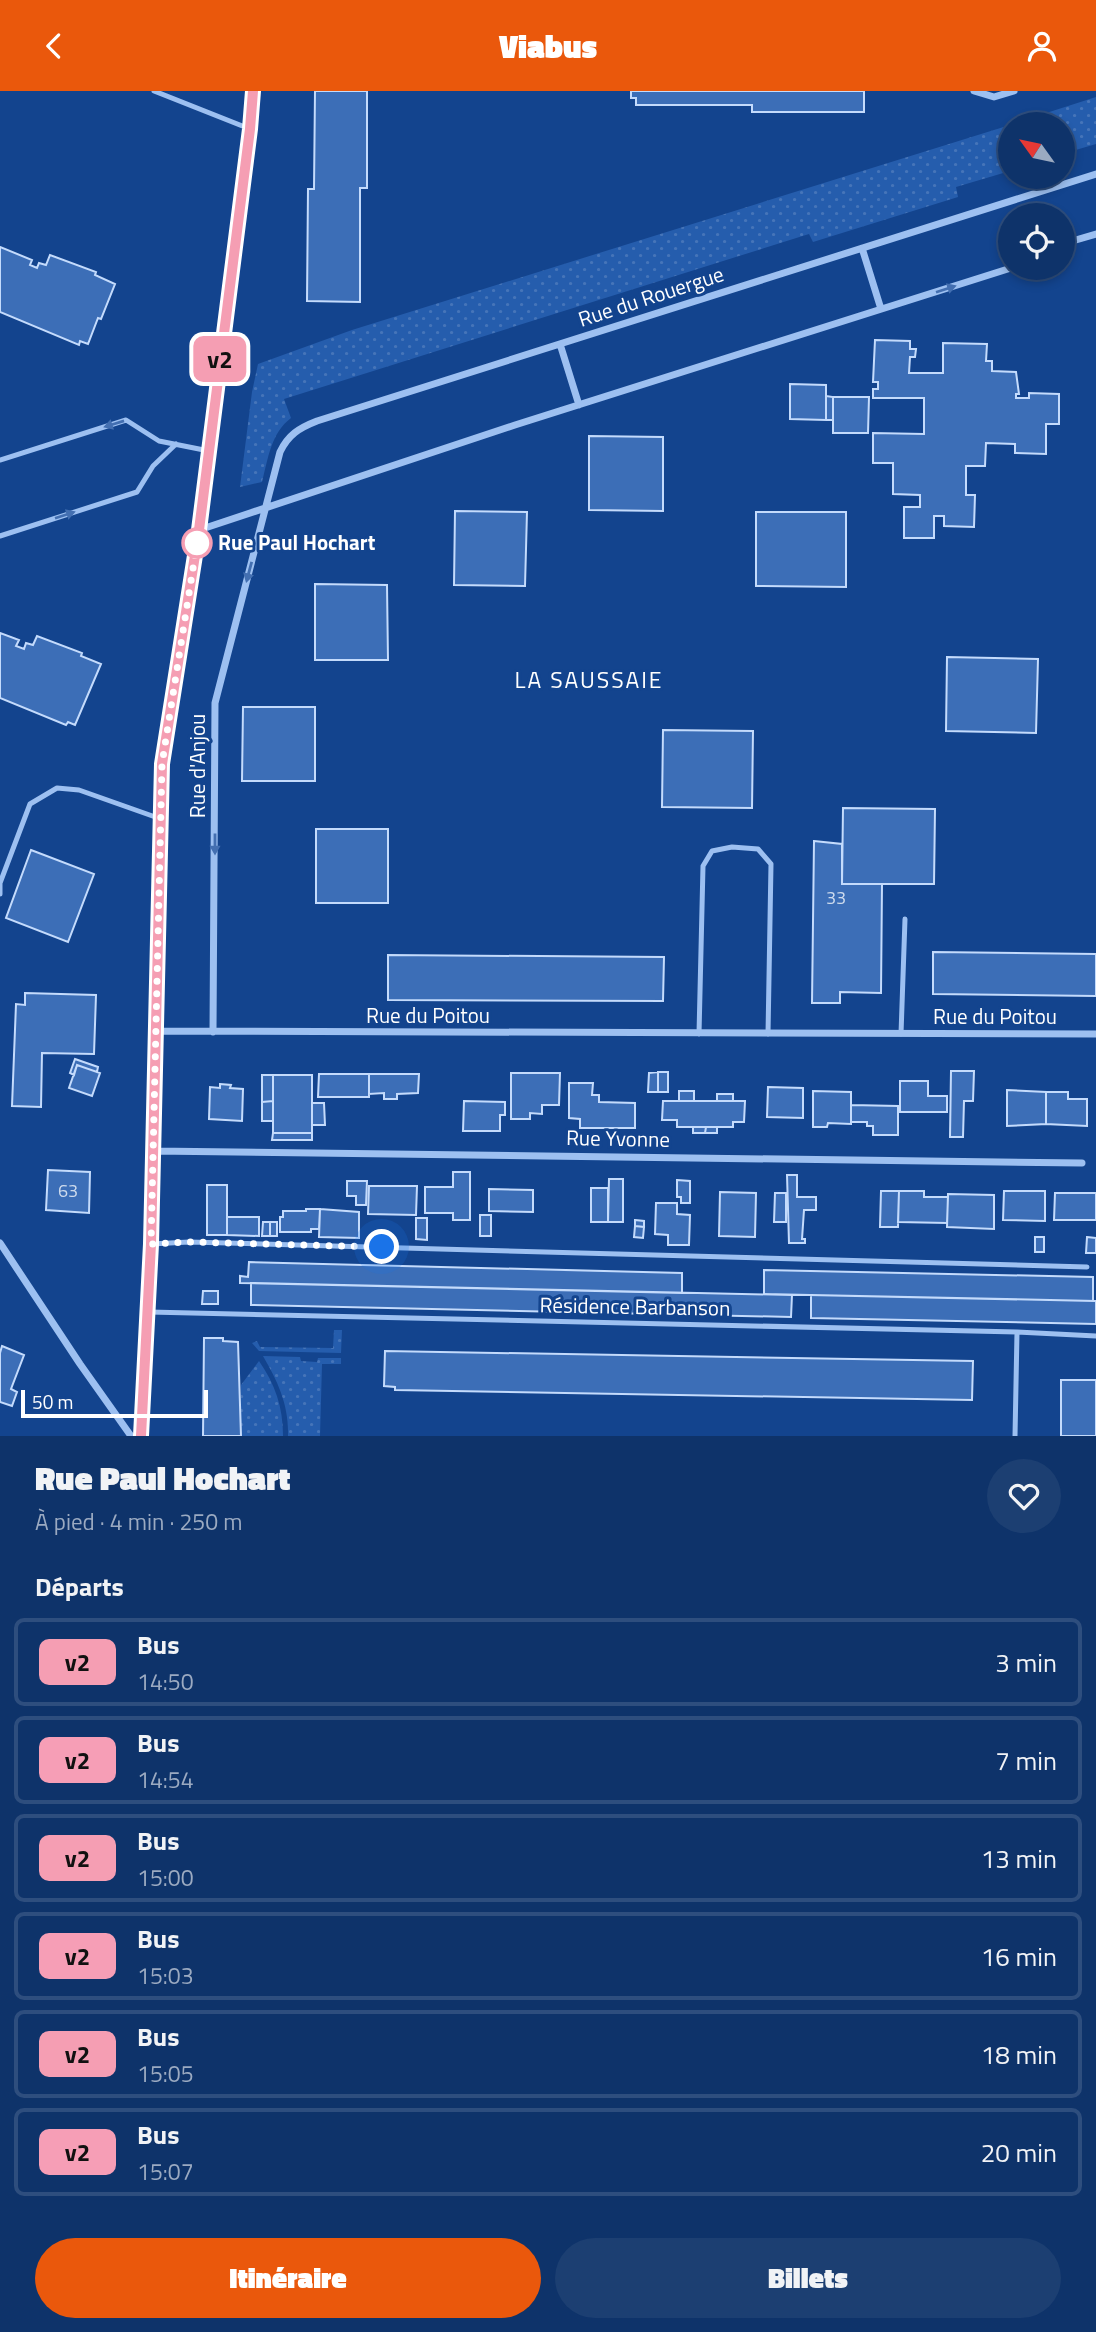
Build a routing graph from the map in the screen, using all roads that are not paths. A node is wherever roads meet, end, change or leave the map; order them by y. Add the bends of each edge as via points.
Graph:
1 (154, 91) edge
2 (253, 91) edge
3 (974, 91) edge
4 (1014, 91) edge
5 (250, 129) junction
6 (1096, 174) edge
7 (1096, 234) edge
8 (1075, 240) edge
9 (862, 248) junction
10 (998, 272) edge
11 (881, 309) junction
12 (559, 344) junction
13 (579, 405) junction
14 (176, 444) junction
15 (209, 451) junction
16 (0, 460) edge
17 (266, 506) junction
18 (199, 530) junction
19 (0, 536) edge
20 (161, 819) junction
21 (0, 883) edge
22 (0, 894) edge
23 (905, 919) dead end
24 (157, 1031) junction
25 (213, 1033) junction
26 (699, 1034) junction
27 (768, 1034) junction
28 (901, 1034) junction
29 (1096, 1034) edge
30 (154, 1151) junction
31 (1082, 1163) dead end
32 (0, 1243) edge
33 (151, 1244) junction
34 (1087, 1266) dead end
35 (149, 1312) junction
36 (1017, 1332) junction
37 (1096, 1336) edge
38 (131, 1436) edge
39 (141, 1436) edge
40 (1015, 1436) edge

1 - 5 lane
2 - 5 street
3 - 4 street via 994,97
5 - 15 street
6 - 9 street, Rue du Rouergue
7 - 8 street
9 - 11 street
9 - 12 street, Rue du Rouergue
11 -> 10 street
11 - 13 street
12 - 13 street
12 - 17 street, Rue du Rouergue via 295,431 280,453
13 - 17 street
14 - 15 lane
14 -> 16 lane via 159,441 126,421
19 -> 14 lane via 137,492 153,466
15 - 18 street
17 - 18 street
17 -> 25 street, Rue d'Anjou via 215,703
18 - 20 street via 162,764
20 - 21 lane via 79,790 57,788 30,804
20 - 24 street
21 - 22 lane
23 - 28 lane
24 - 25 street, Rue du Poitou
24 - 30 street
25 - 26 street, Rue du Poitou
26 - 27 street, Rue du Poitou
26 - 27 lane via 703,866 712,852 732,847 758,849 771,864
27 - 28 street, Rue du Poitou
28 - 29 street, Rue du Poitou
30 - 31 street, Rue Yvonne
30 - 33 street
32 - 38 street
33 - 34 lane
33 - 35 street
35 - 36 lane, Résidence Barbanson
35 - 39 street
36 - 37 lane, Résidence Barbanson
36 - 40 lane

